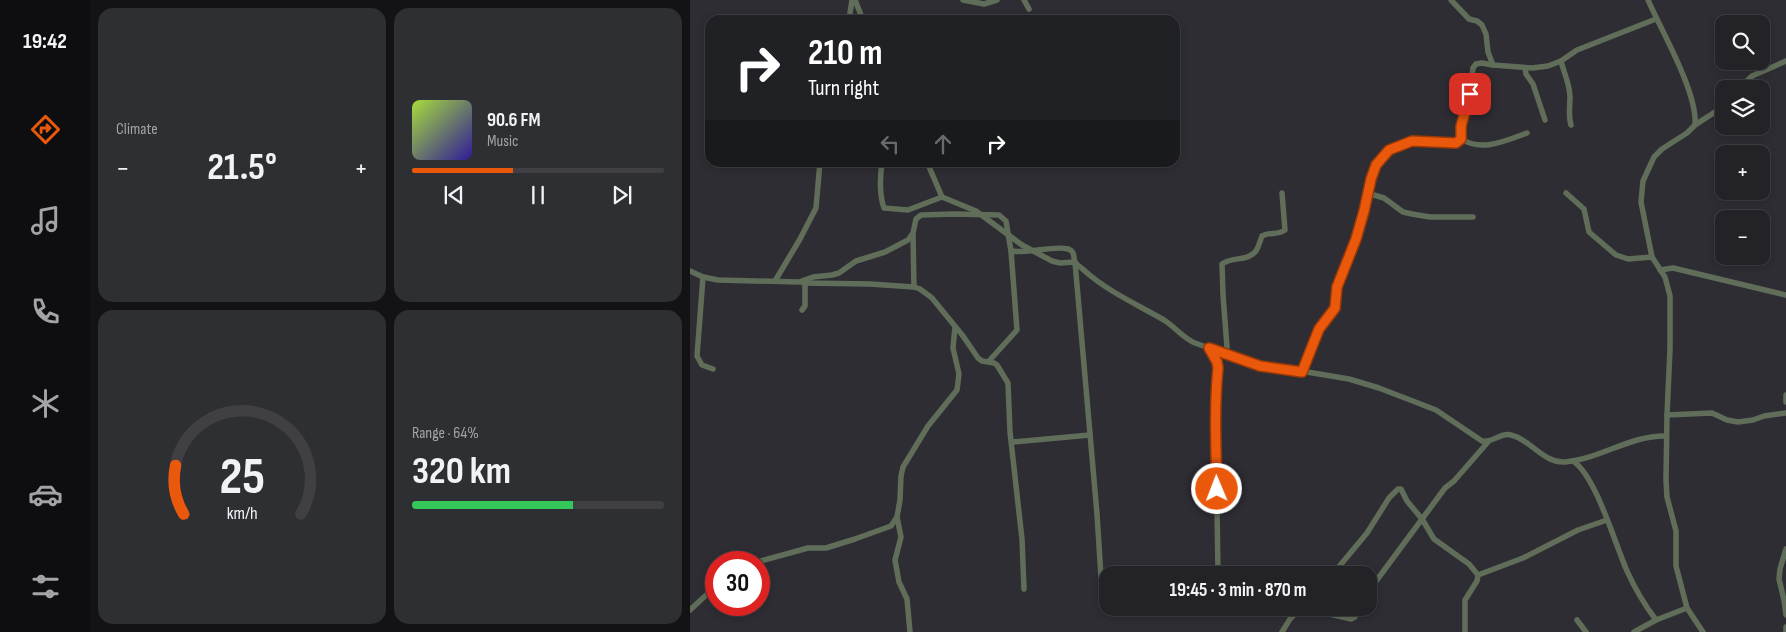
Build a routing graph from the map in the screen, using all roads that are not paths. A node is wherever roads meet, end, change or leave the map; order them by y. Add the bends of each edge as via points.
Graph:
1 (854, 0) edge
2 (962, 0) edge
3 (997, 0) edge
4 (1024, 0) edge
5 (1451, 0) edge
6 (1648, 0) edge
7 (1030, 9) dead end
8 (850, 15) edge
9 (862, 15) edge
10 (1656, 19) junction
11 (1561, 61) junction
12 (1786, 62) edge
13 (1493, 65) junction
14 (1774, 65) junction
15 (1786, 67) edge
16 (1525, 68) junction
17 (1746, 80) edge
18 (1715, 113) edge
19 (1545, 120) dead end
20 (1571, 125) dead end
21 (1695, 125) junction
22 (1527, 133) dead end
23 (1461, 139) junction
24 (820, 167) edge
25 (882, 167) edge
26 (929, 167) edge
27 (1282, 193) dead end
28 (1368, 193) junction
29 (1566, 193) dead end
30 (942, 197) junction
31 (979, 214) junction
32 (1473, 218) dead end
33 (913, 233) junction
34 (1008, 235) junction
35 (1011, 251) junction
36 (1033, 251) junction
37 (1652, 257) junction
38 (1075, 262) junction
39 (1660, 270) junction
40 (690, 271) edge
41 (703, 277) junction
42 (774, 281) junction
43 (802, 282) junction
44 (914, 287) junction
45 (1786, 295) edge
46 (802, 310) dead end
47 (955, 325) junction
48 (1209, 348) junction
49 (1222, 353) junction
50 (989, 362) junction
51 (713, 369) dead end
52 (1302, 372) junction
53 (1786, 395) edge
54 (1786, 402) edge
55 (1786, 413) edge
56 (1667, 415) junction
57 (1090, 435) junction
58 (1666, 436) junction
59 (1012, 442) junction
60 (1488, 442) junction
61 (1573, 461) junction
62 (897, 517) junction
63 (1422, 519) junction
64 (1607, 520) junction
65 (1786, 551) edge
66 (770, 558) edge
67 (1100, 566) edge
68 (1218, 566) edge
69 (1340, 566) edge
70 (1478, 575) junction
71 (1377, 580) edge
72 (1024, 590) dead end
73 (705, 596) edge
74 (1687, 608) junction
75 (690, 610) edge
76 (1786, 615) edge
77 (1293, 616) edge
78 (1338, 616) edge
79 (1355, 616) edge
80 (1577, 620) dead end
81 (1656, 620) junction
82 (1786, 627) edge
83 (910, 632) edge
84 (1282, 632) edge
85 (1465, 632) edge
86 (1586, 632) edge
87 (1634, 632) edge
88 (1703, 632) edge
89 (1786, 632) edge

1 - 8 street
1 - 9 street
2 - 3 street via 984,4
4 - 7 street
5 - 13 street via 1468,19 1482,25
6 - 10 street
10 - 11 street via 1576,50
10 - 21 street via 1685,82 1694,109
11 - 16 street
11 - 20 street via 1568,82
12 - 14 street
13 - 16 street
13 - 23 street via 1479,63 1473,68
14 - 15 street
14 - 17 street
16 - 19 street
18 - 21 street
21 - 37 street via 1654,157 1643,181 1641,202
22 - 23 street via 1488,145 1471,145
23 - 28 street via 1456,143 1412,141 1389,150 1376,165
24 - 42 street via 816,208
25 - 30 street via 884,208 908,210
26 - 30 street
27 - 49 street via 1285,230 1262,236 1251,256 1222,264 1227,347
28 - 32 street via 1384,198 1403,212 1430,217
28 - 52 street via 1356,239 1337,287 1335,308 1319,329
29 - 37 street via 1584,209 1589,232 1616,255 1628,259
30 - 31 street
31 - 33 street via 921,216 916,219
31 - 34 street
31 - 34 street via 1002,217 1007,224
33 - 43 street via 899,245 856,261 839,273
33 - 44 street
34 - 35 street
34 - 36 street
35 - 36 street
35 - 50 street via 1017,330
36 - 38 street via 1060,263
36 - 38 street via 1068,249 1073,252
37 - 39 street
38 - 48 street via 1093,278 1164,320 1187,340
38 - 57 street
39 - 45 street via 1681,270
39 - 56 street via 1667,283 1670,305
40 - 41 street
41 - 42 street
41 - 51 street via 697,356 702,364
42 - 43 street
43 - 44 street
43 - 46 street via 805,306
44 - 47 street via 932,298
47 - 50 street via 980,360
47 - 62 street via 953,343 959,367 957,390 928,426 903,467
48 - 49 street
48 - 68 street via 1218,368 1214,419
49 - 52 street via 1260,366
50 - 59 street via 997,365 1008,383
52 - 60 street via 1349,379 1400,396 1436,410 1475,437
53 - 54 street
55 - 56 street via 1738,422 1712,413
56 - 58 street
57 - 59 street
57 - 67 street
58 - 61 street via 1643,439
58 - 74 street via 1667,497 1676,531 1676,566
59 - 72 street
60 - 61 street via 1510,435 1553,460
60 - 63 street via 1445,488
61 - 64 street via 1585,473
62 - 66 street via 891,526 855,539
62 - 83 street via 901,537 895,560 906,599
63 - 69 street via 1402,489 1398,489 1368,533
63 - 70 street via 1434,539 1469,564
63 - 71 street
64 - 70 street
64 - 81 street via 1626,569
65 - 76 street via 1779,579
70 - 85 street via 1478,581 1465,600
73 - 75 street
74 - 81 street
74 - 88 street
77 - 84 street
78 - 79 street via 1351,619
80 - 86 street
81 - 87 street
82 - 89 street

